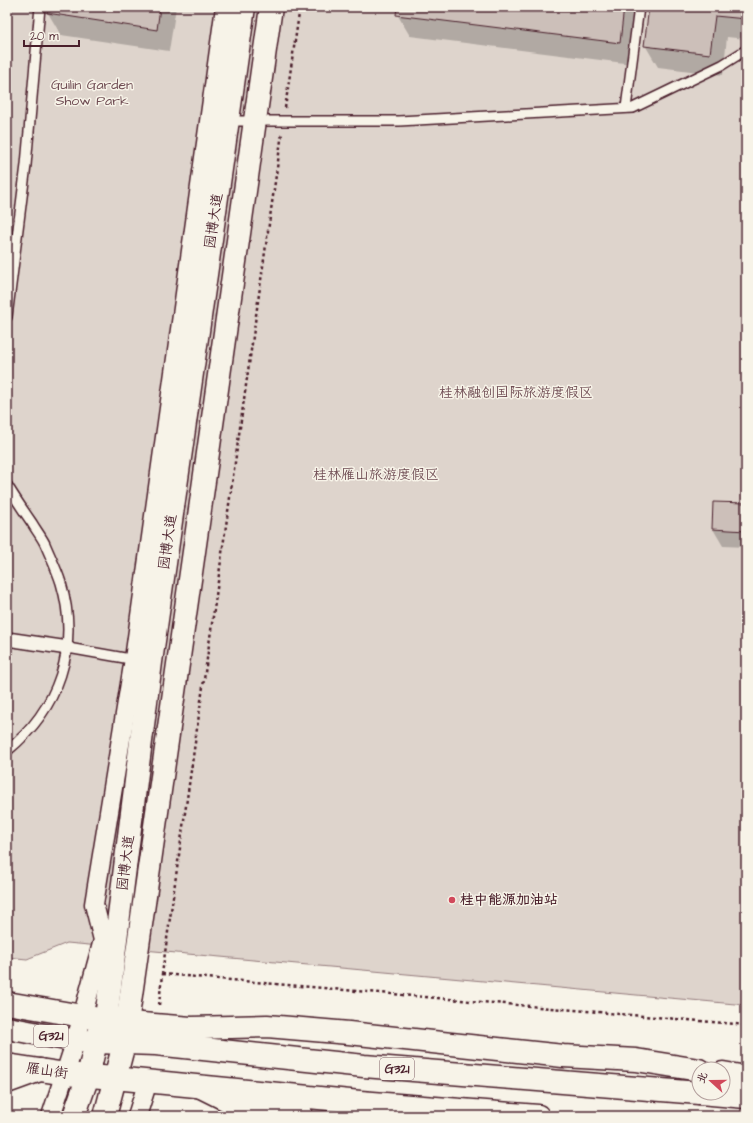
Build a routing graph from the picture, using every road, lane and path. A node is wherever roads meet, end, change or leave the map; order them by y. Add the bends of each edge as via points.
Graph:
1 (40, 7) edge
2 (225, 7) edge
3 (244, 7) edge
4 (271, 7) edge
5 (300, 7) edge
6 (639, 7) edge
7 (746, 50) edge
8 (626, 108) junction
9 (228, 121) junction
10 (255, 121) junction
11 (284, 121) junction
12 (7, 317) edge
13 (7, 485) edge
14 (7, 639) edge
15 (68, 648) junction
16 (143, 661) junction
17 (7, 751) edge
18 (162, 974) junction
19 (7, 1002) edge
20 (82, 1015) junction
21 (116, 1021) junction
22 (158, 1025) junction
23 (746, 1025) edge
24 (7, 1028) edge
25 (86, 1041) junction
26 (124, 1044) junction
27 (7, 1065) edge
28 (691, 1069) edge
29 (40, 1070) junction
30 (66, 1074) junction
31 (731, 1075) edge
32 (88, 1076) junction
33 (746, 1077) edge
34 (114, 1078) junction
35 (148, 1081) junction
36 (7, 1082) edge
37 (198, 1086) junction
38 (691, 1092) edge
39 (731, 1096) edge
40 (746, 1097) edge
41 (51, 1116) edge
42 (74, 1116) edge
43 (105, 1116) edge
44 (137, 1116) edge
45 (302, 1116) edge
46 (538, 1116) edge

1 - 12 lane via 26,165
2 - 16 street
3 - 9 main road, 园博大道
4 - 10 main road
5 - 11 path
6 - 8 lane
7 - 8 lane via 708,72 632,108
8 - 11 lane via 399,121
9 - 10 lane
9 - 16 main road, 园博大道
10 - 11 lane
10 - 21 main road
11 - 18 path
13 - 15 lane via 44,542 61,583 68,622
14 - 15 street
15 - 16 lane
15 - 17 lane via 63,671 52,699 24,737
16 - 20 street via 94,904 102,940
16 - 21 main road, 园博大道 via 107,1010
18 - 22 path
18 - 23 path
19 - 20 main road
20 - 21 main road
20 - 25 street
21 - 22 main road
21 - 25 main road, 园博大道
21 - 26 main road
22 - 28 main road via 191,1028 267,1026 564,1056 636,1060
24 - 25 main road, G321
25 - 26 main road, G321
25 - 30 street
25 - 32 main road, 园博大道
26 - 34 main road
26 - 38 main road, G321 via 156,1044 364,1066
27 - 29 main road, 雁山街
29 - 30 main road, 雁山街
29 - 36 main road
30 - 32 main road, 雁山街
30 - 41 street
31 - 33 main road
32 - 34 main road, 雁山街
32 - 42 main road, 园博大道
34 - 35 main road, 雁山街
34 - 43 main road
35 - 37 main road, 雁山街
35 - 44 street
37 - 45 main road via 245,1109
37 - 46 main road, 雁山街
39 - 40 main road, G321

